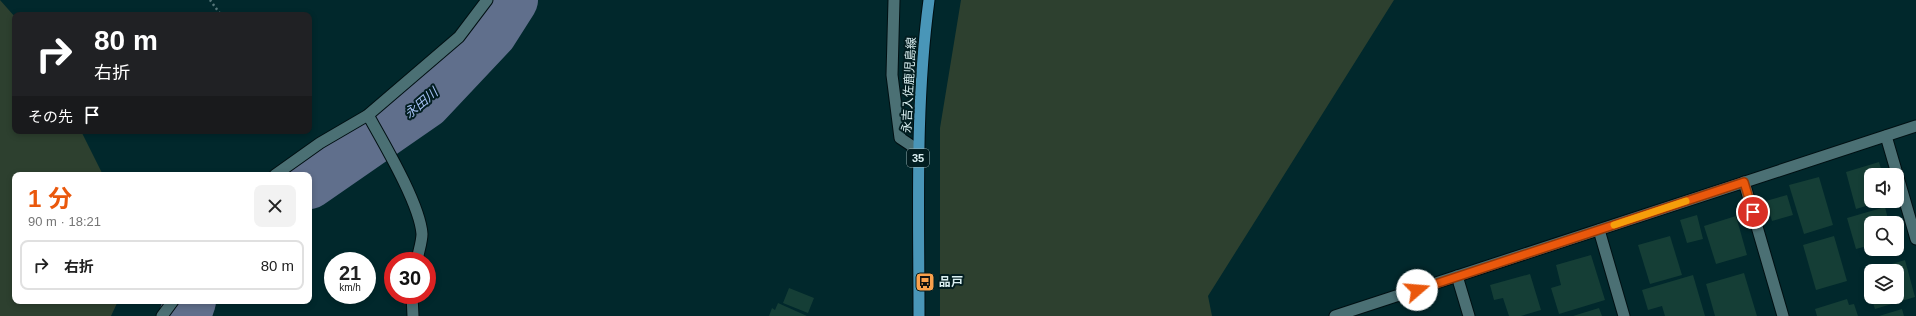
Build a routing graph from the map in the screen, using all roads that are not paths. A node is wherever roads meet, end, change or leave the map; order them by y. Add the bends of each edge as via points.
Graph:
1 (487, 0) edge
2 (894, 0) edge
3 (929, 0) edge
4 (368, 115) junction
5 (1916, 126) edge
6 (1886, 136) junction
7 (918, 150) junction
8 (279, 172) edge
9 (1744, 182) junction
10 (1599, 230) junction
11 (1916, 239) edge
12 (419, 252) edge
13 (1457, 276) junction
14 (171, 304) edge
15 (412, 304) edge
16 (162, 316) edge
17 (413, 316) edge
18 (919, 316) edge
19 (1335, 316) edge
20 (1469, 316) edge
21 (1624, 316) edge
22 (1783, 316) edge

1 - 4 street via 459,37
2 - 7 street via 892,76 900,138
3 - 7 main road, 永吉入佐鹿児島線 / 35 via 922,51
4 - 8 street via 320,143
4 - 12 street via 417,214 422,234
5 - 6 street
6 - 9 street
6 - 11 street
7 - 18 main road, 永吉入佐鹿児島線 / 35
9 - 10 street
9 - 22 street
10 - 13 street
10 - 21 street
13 - 19 street
13 - 20 street
14 - 16 street
15 - 17 street

